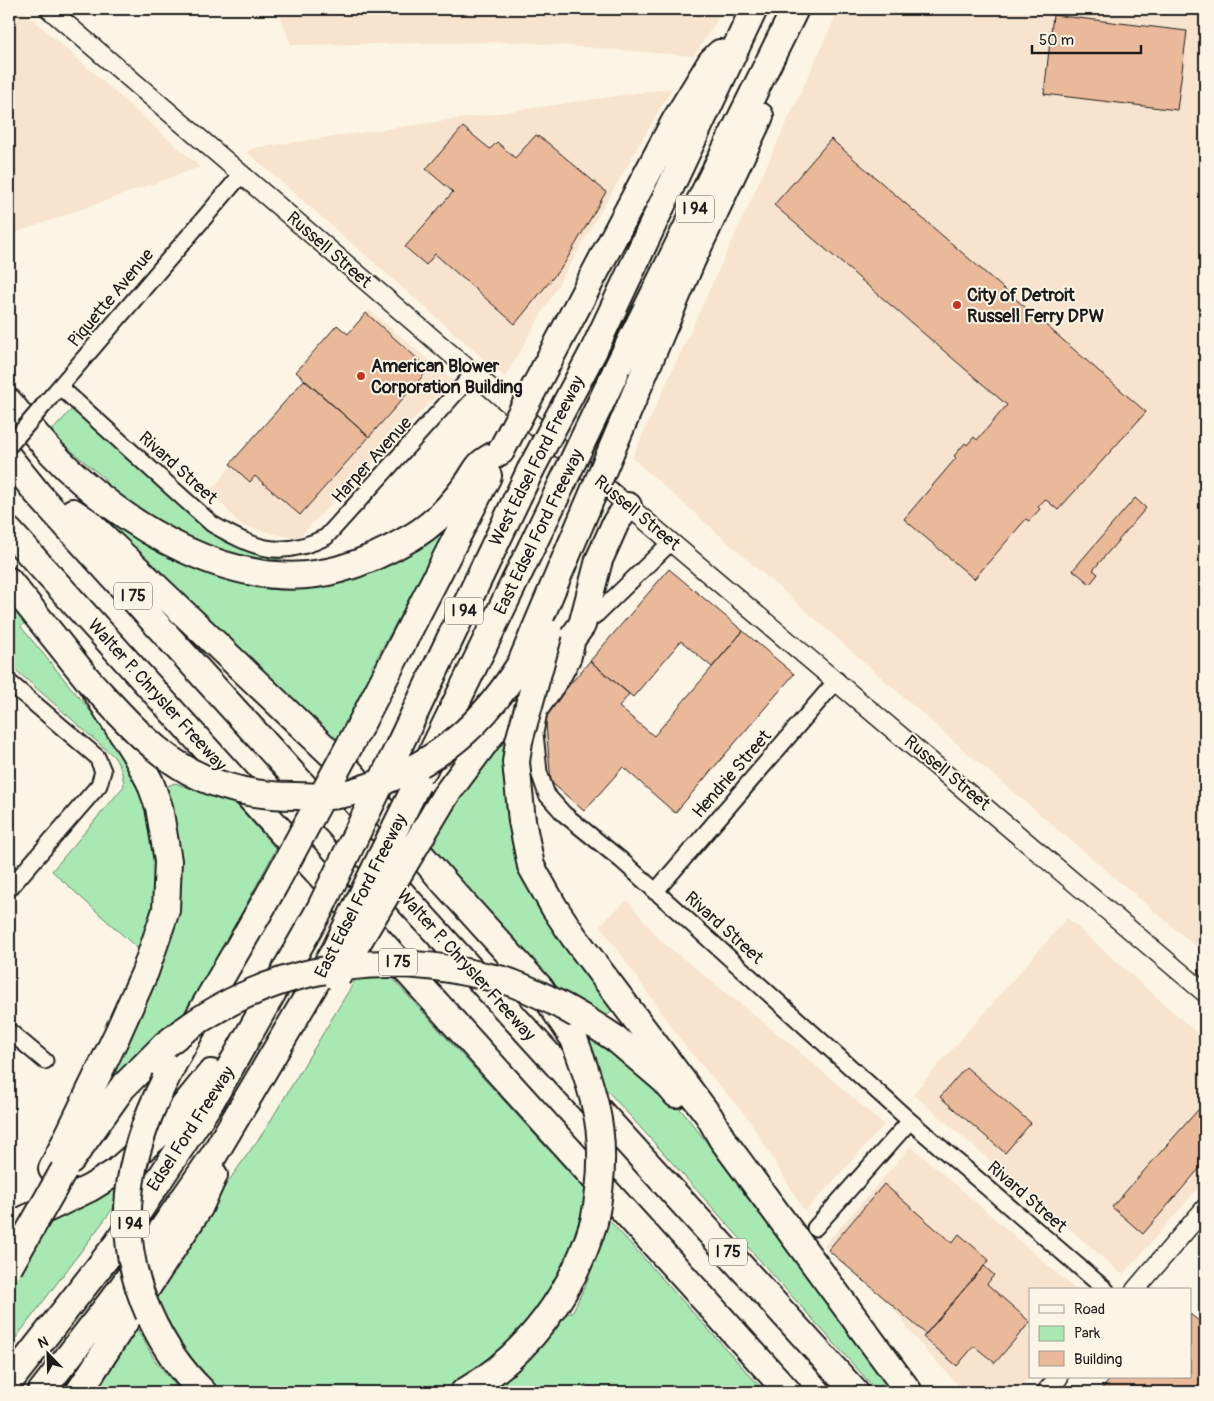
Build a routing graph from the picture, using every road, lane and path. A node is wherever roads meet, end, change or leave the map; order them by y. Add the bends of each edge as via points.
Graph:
1 (49, 9) edge
2 (754, 9) edge
3 (786, 27) edge
4 (741, 34) junction
5 (242, 175) junction
6 (473, 374) junction
7 (60, 388) junction
8 (9, 402) edge
9 (9, 446) edge
10 (9, 458) edge
11 (38, 494) junction
12 (462, 506) junction
13 (628, 506) junction
14 (583, 520) junction
15 (9, 530) edge
16 (671, 542) junction
17 (285, 550) joint
18 (9, 581) edge
19 (582, 625) junction
20 (837, 680) junction
21 (88, 681) junction
22 (9, 682) edge
23 (9, 889) edge
24 (655, 892) junction
25 (319, 911) joint
26 (1205, 993) edge
27 (304, 1006) junction
28 (9, 1031) edge
29 (237, 1057) junction
30 (45, 1061) dead end
31 (910, 1121) junction
32 (722, 1139) junction
33 (214, 1154) junction
34 (58, 1170) junction
35 (1205, 1208) edge
36 (9, 1227) edge
37 (815, 1228) dead end
38 (9, 1263) edge
39 (9, 1267) edge
40 (1104, 1288) edge
41 (1137, 1288) edge
42 (1058, 1378) edge
43 (9, 1382) edge
44 (41, 1392) edge
45 (79, 1392) edge
46 (203, 1392) edge
47 (464, 1392) edge
48 (788, 1392) edge
49 (855, 1392) edge
50 (908, 1392) edge
51 (1046, 1392) edge

1 - 5 street, Russell Street
2 - 4 highway, West Edsel Ford Freeway / I 94
3 - 14 highway, bridge via 763,110 692,260
3 - 27 highway, East Edsel Ford Freeway / I 94, bridge via 417,784
4 - 12 highway, bridge via 711,62 698,82 502,451
4 - 25 highway, West Edsel Ford Freeway / I 94, bridge via 593,352 530,471
5 - 6 street, Russell Street
5 - 7 street, Piquette Avenue
6 - 13 street, Russell Street
6 - 17 street, Harper Avenue via 326,537 306,547
7 - 9 street, Piquette Avenue, bridge
7 - 17 street, Rivard Street via 212,524 240,540 267,549
8 - 12 highway via 53,454 114,509 181,548 247,571 299,574 339,570 408,539
10 - 11 highway, I 75
11 - 47 highway, bridge via 88,522 349,771 540,988 574,1039 590,1081 600,1121 602,1158 600,1194 585,1254 548,1316 528,1342 491,1377
11 - 49 highway, Walter P. Chrysler Freeway / I 75
12 - 46 highway, bridge via 360,726 233,960 186,1038 141,1133 131,1184 127,1229 138,1288 158,1333
13 - 16 street, Russell Street
13 - 19 highway via 616,522 599,560
14 - 21 highway, bridge via 527,651 494,703 458,739 425,763 370,786 330,796 280,796 255,794 209,780 175,762 148,742
14 - 32 highway, bridge via 521,734 516,762 522,821 532,866 554,907 709,1116
15 - 48 highway, Walter P. Chrysler Freeway / I 75
16 - 19 street
16 - 20 street, Russell Street
18 - 21 highway
19 - 24 street, Rivard Street via 573,658 539,712 535,733 539,772 547,795 564,814
19 - 27 highway, bridge via 557,659 498,725 445,796 336,978
20 - 24 street, Hendrie Street
20 - 26 street, Russell Street
21 - 34 highway via 150,782 166,838 168,893 166,910 145,972
22 - 23 street via 97,756 103,771 99,785
24 - 31 street, Rivard Street
25 - 29 highway, Edsel Ford Freeway / I 94
27 - 33 highway, East Edsel Ford Freeway / I 94
28 - 30 street
29 - 36 highway via 210,1073 168,1126 116,1172
29 - 43 highway, Edsel Ford Freeway / I 94 via 117,1244
31 - 37 street
31 - 40 street, Rivard Street
32 - 34 highway, bridge via 700,1122 664,1080 616,1039 582,1016 510,982 439,965 372,963 297,975 235,998 186,1027 122,1088
32 - 50 highway
33 - 44 highway, Edsel Ford Freeway / I 94 via 121,1289
33 - 45 highway via 215,1174 199,1208
34 - 38 highway, bridge
34 - 39 highway, bridge
35 - 41 street
42 - 51 street

